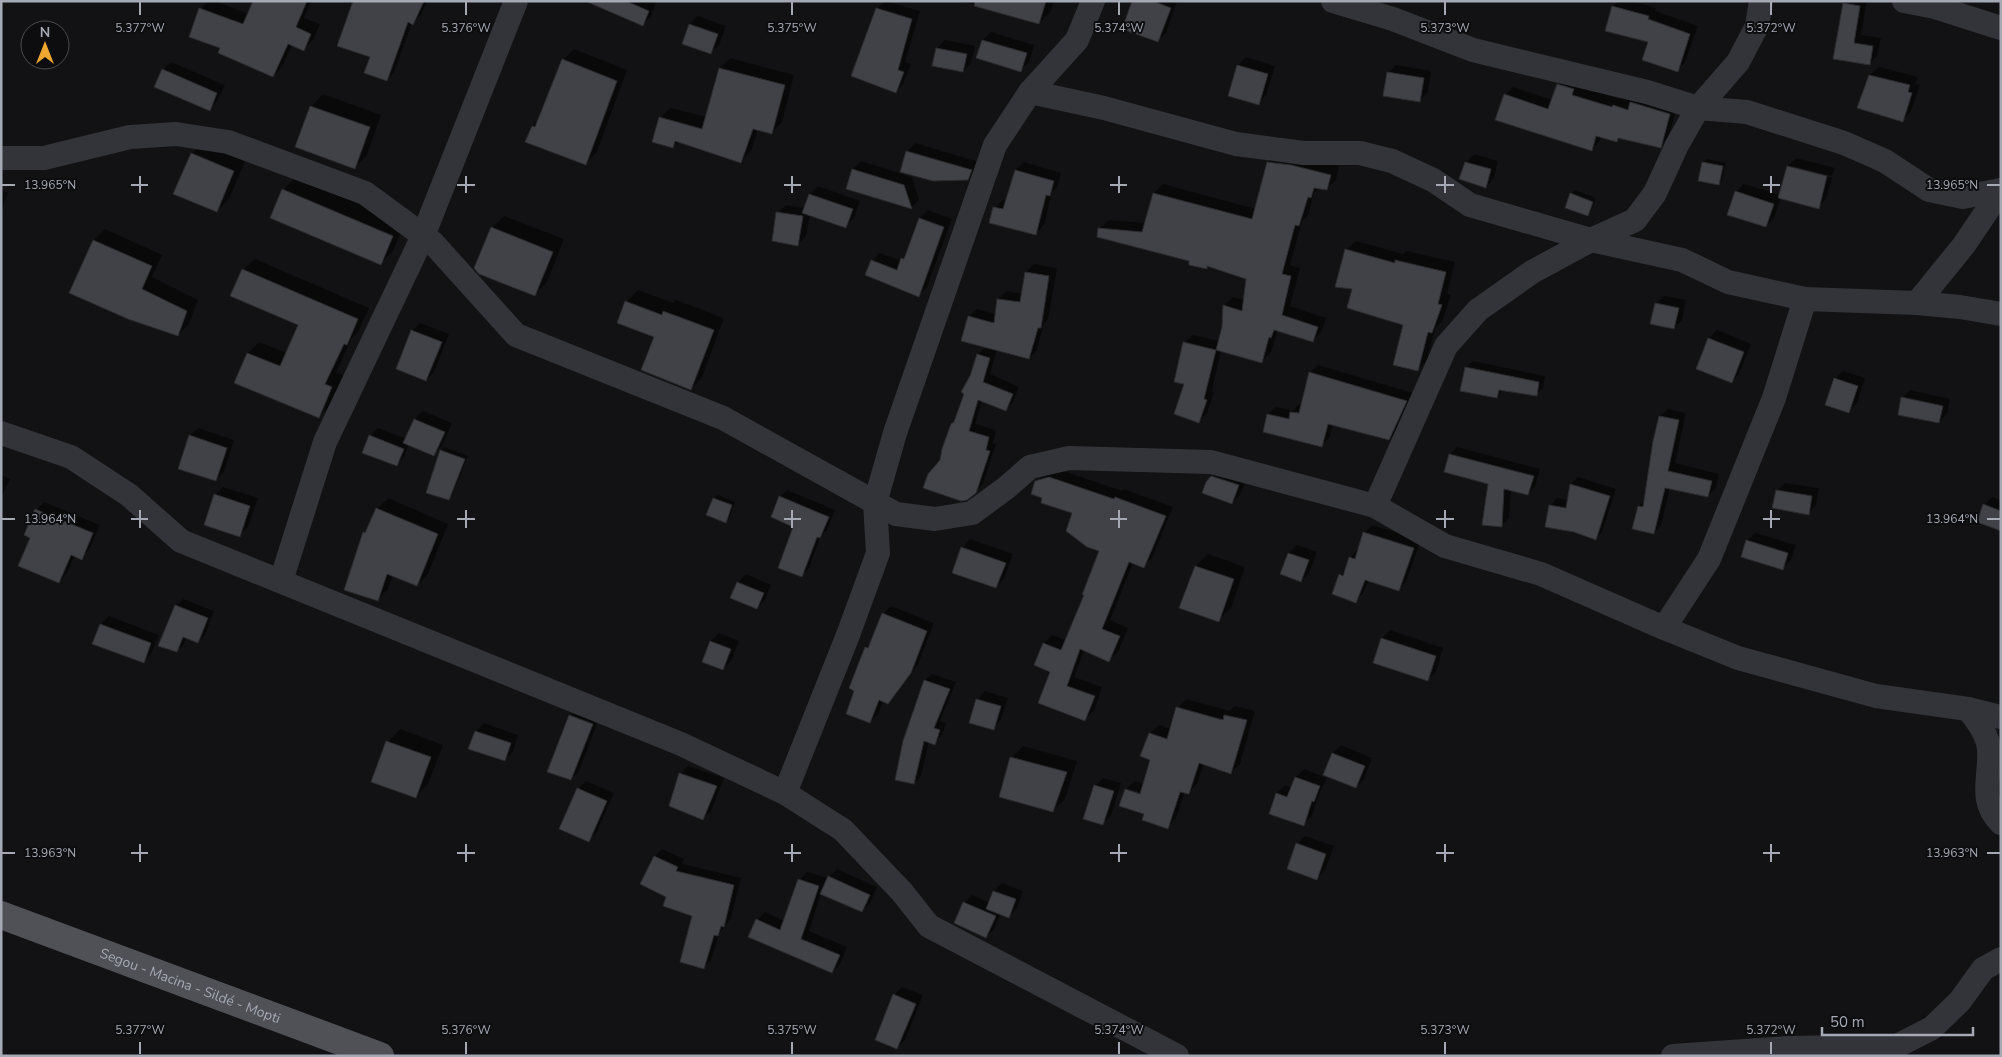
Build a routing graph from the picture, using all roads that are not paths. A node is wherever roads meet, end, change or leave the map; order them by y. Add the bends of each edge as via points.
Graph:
1 (516, 1) edge
2 (1093, 1) edge
3 (1333, 1) edge
4 (1761, 1) edge
5 (1904, 1) edge
6 (2001, 28) edge
7 (1030, 92) junction
8 (1698, 108) junction
9 (1, 158) edge
10 (2001, 190) edge
11 (423, 236) junction
12 (1591, 240) junction
13 (1805, 299) junction
14 (1917, 303) junction
15 (2001, 314) edge
16 (1, 433) edge
17 (875, 503) junction
18 (1375, 506) junction
19 (281, 581) junction
20 (1664, 628) junction
21 (1968, 709) junction
22 (2001, 717) edge
23 (1995, 742) edge
24 (785, 793) junction
25 (1994, 802) edge
26 (2001, 823) edge
27 (1, 915) edge
28 (2001, 959) edge
29 (380, 1056) edge
30 (1177, 1056) edge
31 (1673, 1056) edge

1 - 11 street
2 - 7 street via 1077,40
3 - 8 street via 1393,19 1473,50 1647,92
4 - 8 street via 1757,26 1738,62
5 - 6 street via 1935,7
7 - 12 street via 1104,108 1236,144 1304,152 1360,153 1392,160 1433,180 1470,205
7 - 17 street via 995,145 894,432
8 - 10 street via 1747,112 1844,143 1885,161 1929,190 1963,197
8 - 12 street via 1655,193 1635,220
9 - 11 street via 44,158 130,137 176,134 228,142 365,193
10 - 14 street via 1964,245
11 - 17 street via 516,335 723,418
11 - 19 street via 325,442
12 - 13 street via 1682,260 1728,282
12 - 18 street via 1532,272 1478,310 1446,346
13 - 14 street
13 - 20 street via 1774,398 1709,559
14 - 15 street
16 - 19 street via 70,457 129,495 182,541
17 - 18 street via 896,514 935,519 972,513 1030,467 1069,458 1211,462
17 - 24 street via 878,552
18 - 20 street via 1445,546 1541,574
19 - 24 street via 681,744
20 - 21 street via 1738,658 1876,696
21 - 22 street
21 - 23 street
23 - 25 street
24 - 30 street via 843,830 902,892 929,926
25 - 26 street via 1995,818
27 - 29 main road, Segou - Macina - Sildé - Mopti
28 - 31 street via 1983,969 1960,1001 1932,1028 1897,1046 1788,1048

